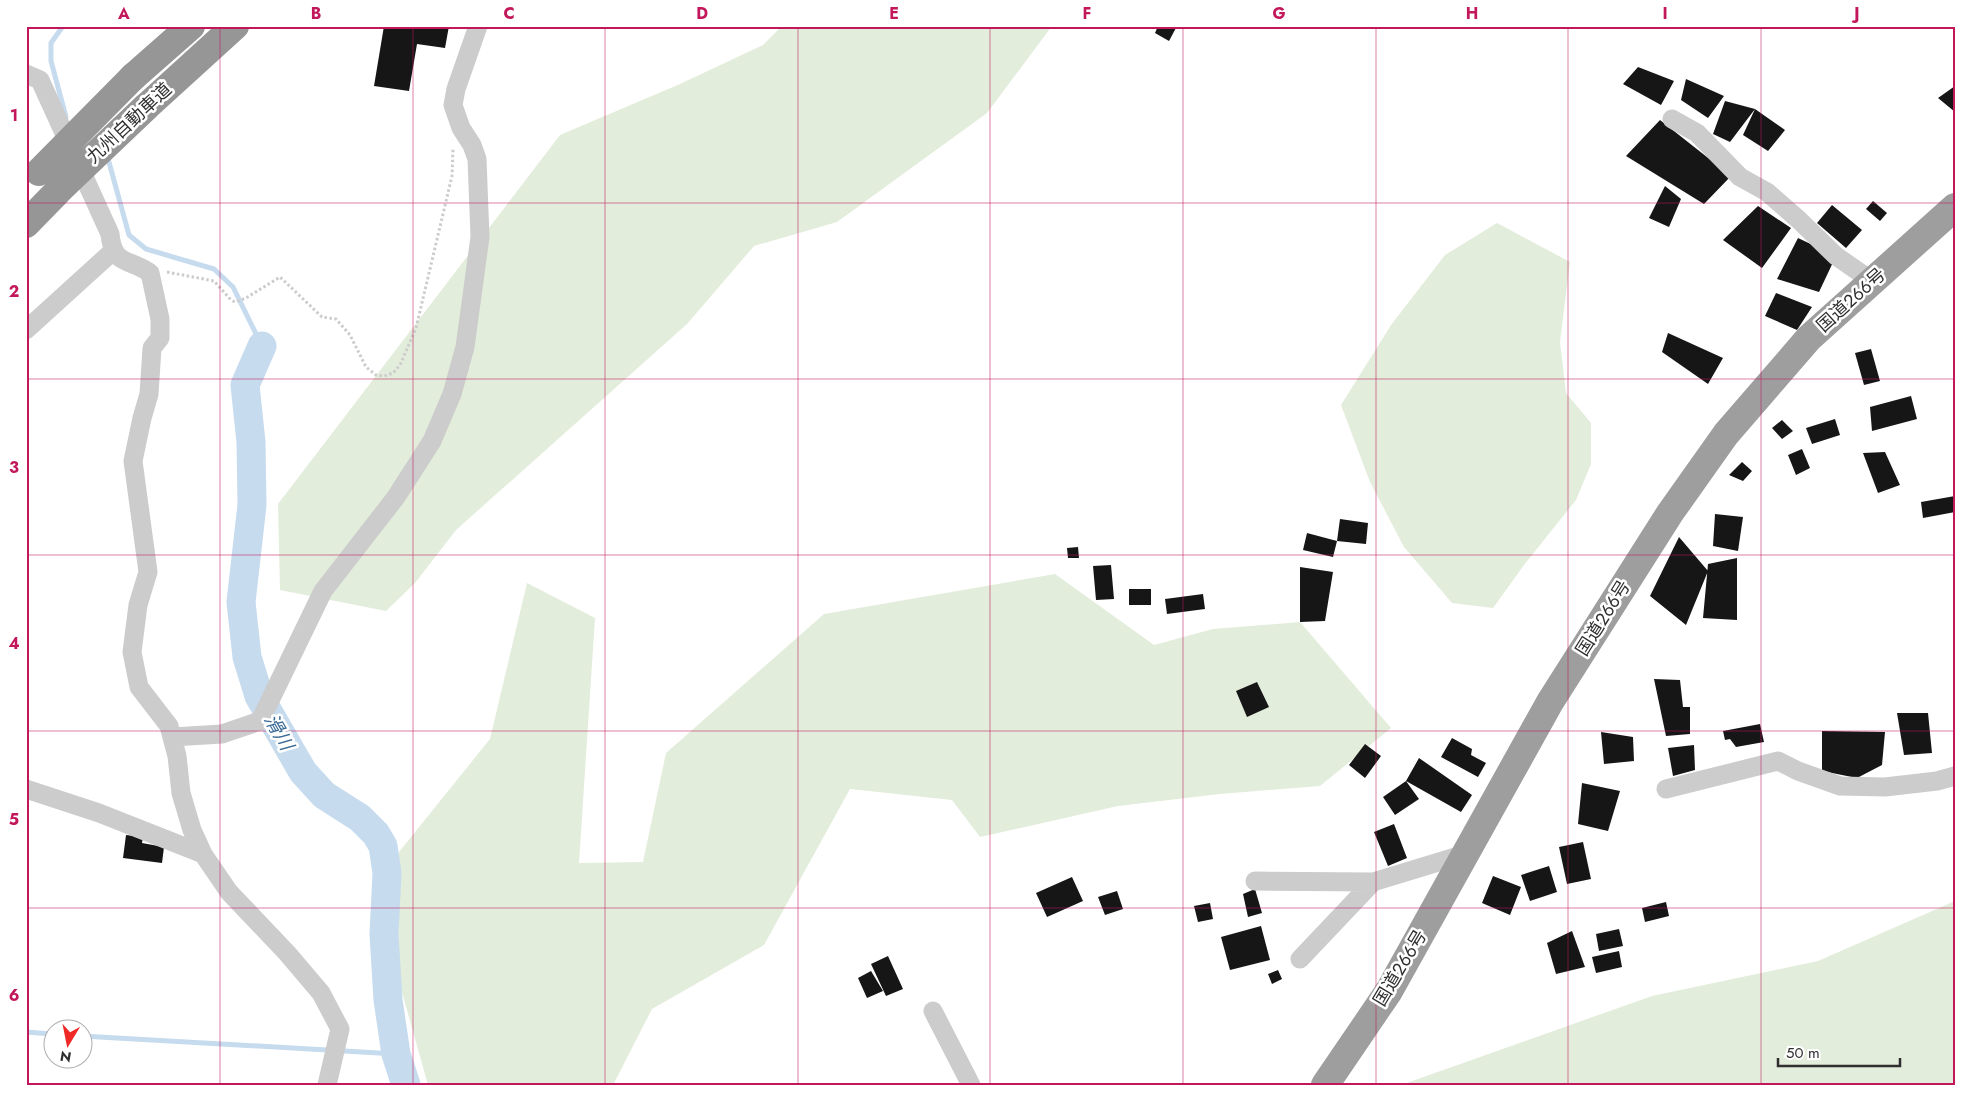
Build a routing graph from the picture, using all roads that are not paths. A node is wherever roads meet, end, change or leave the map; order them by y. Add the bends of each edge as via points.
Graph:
1 (191, 26) edge
2 (236, 26) edge
3 (478, 26) edge
4 (26, 74) edge
5 (1672, 120) dead end
6 (33, 179) edge
7 (1953, 212) edge
8 (26, 224) edge
9 (113, 251) junction
10 (1872, 281) junction
11 (26, 330) edge
12 (172, 737) junction
13 (1955, 776) edge
14 (26, 789) edge
15 (1666, 789) dead end
16 (203, 854) junction
17 (1465, 854) junction
18 (1255, 881) dead end
19 (933, 1011) dead end
20 (328, 1085) edge
21 (971, 1085) edge
22 (1325, 1085) edge

1 - 6 highway, 九州自動車道, bridge via 133,78
2 - 8 highway, 九州自動車道, bridge via 146,107
3 - 12 street via 453,106 476,160 480,237 465,347 452,394 432,441 396,497 323,591 260,721 222,734
4 - 9 street via 40,80 110,234
5 - 10 street via 1697,134 1740,177 1767,192 1836,256
7 - 10 highway, 国道266号
9 - 11 street
9 - 12 street via 123,260 150,273 160,319 160,338 152,348 149,394 133,461 148,572 138,605 132,652 139,687 169,726
10 - 17 highway, 国道266号 via 1809,338 1726,434 1670,513 1550,702
12 - 16 street via 178,756 181,793
13 - 15 street via 1885,787 1840,786 1798,772 1778,761
14 - 16 street via 99,813
16 - 20 street via 229,892 321,994 340,1029
17 - 18 street via 1373,882
17 - 22 highway, 国道266号 via 1389,991
19 - 21 street

